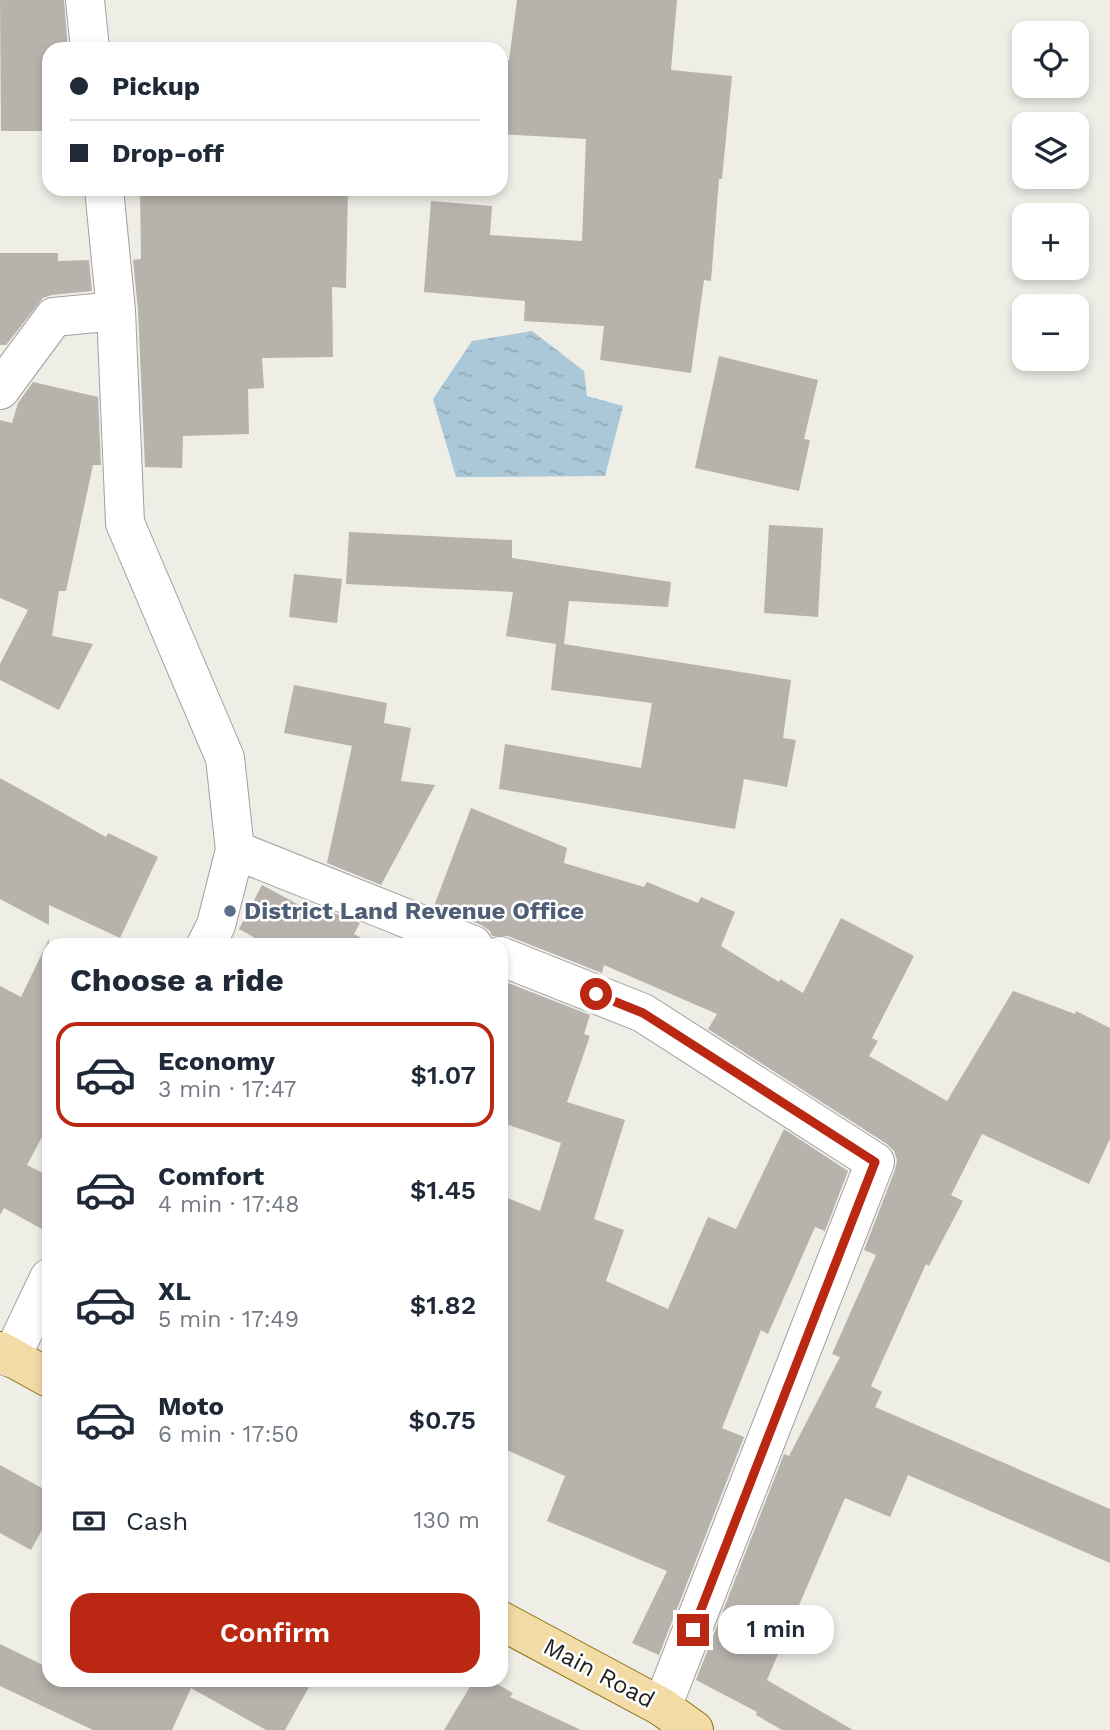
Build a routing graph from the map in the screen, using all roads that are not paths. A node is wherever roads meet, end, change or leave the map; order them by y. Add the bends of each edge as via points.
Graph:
1 (85, 0) edge
2 (89, 42) edge
3 (105, 196) edge
4 (116, 311) junction
5 (0, 390) edge
6 (235, 850) junction
7 (210, 938) edge
8 (455, 938) edge
9 (508, 959) edge
10 (42, 1290) edge
11 (6, 1354) edge
12 (42, 1374) edge
13 (508, 1624) edge
14 (662, 1707) junction
15 (694, 1730) edge

1 - 2 street
3 - 4 street
4 - 5 street via 54,317
4 - 6 street via 125,523 225,758
6 - 7 street
6 - 8 street
9 - 14 street via 643,1013 875,1162
10 - 11 street
11 - 12 main road
13 - 14 main road, Main Road
14 - 15 main road, Main Road

